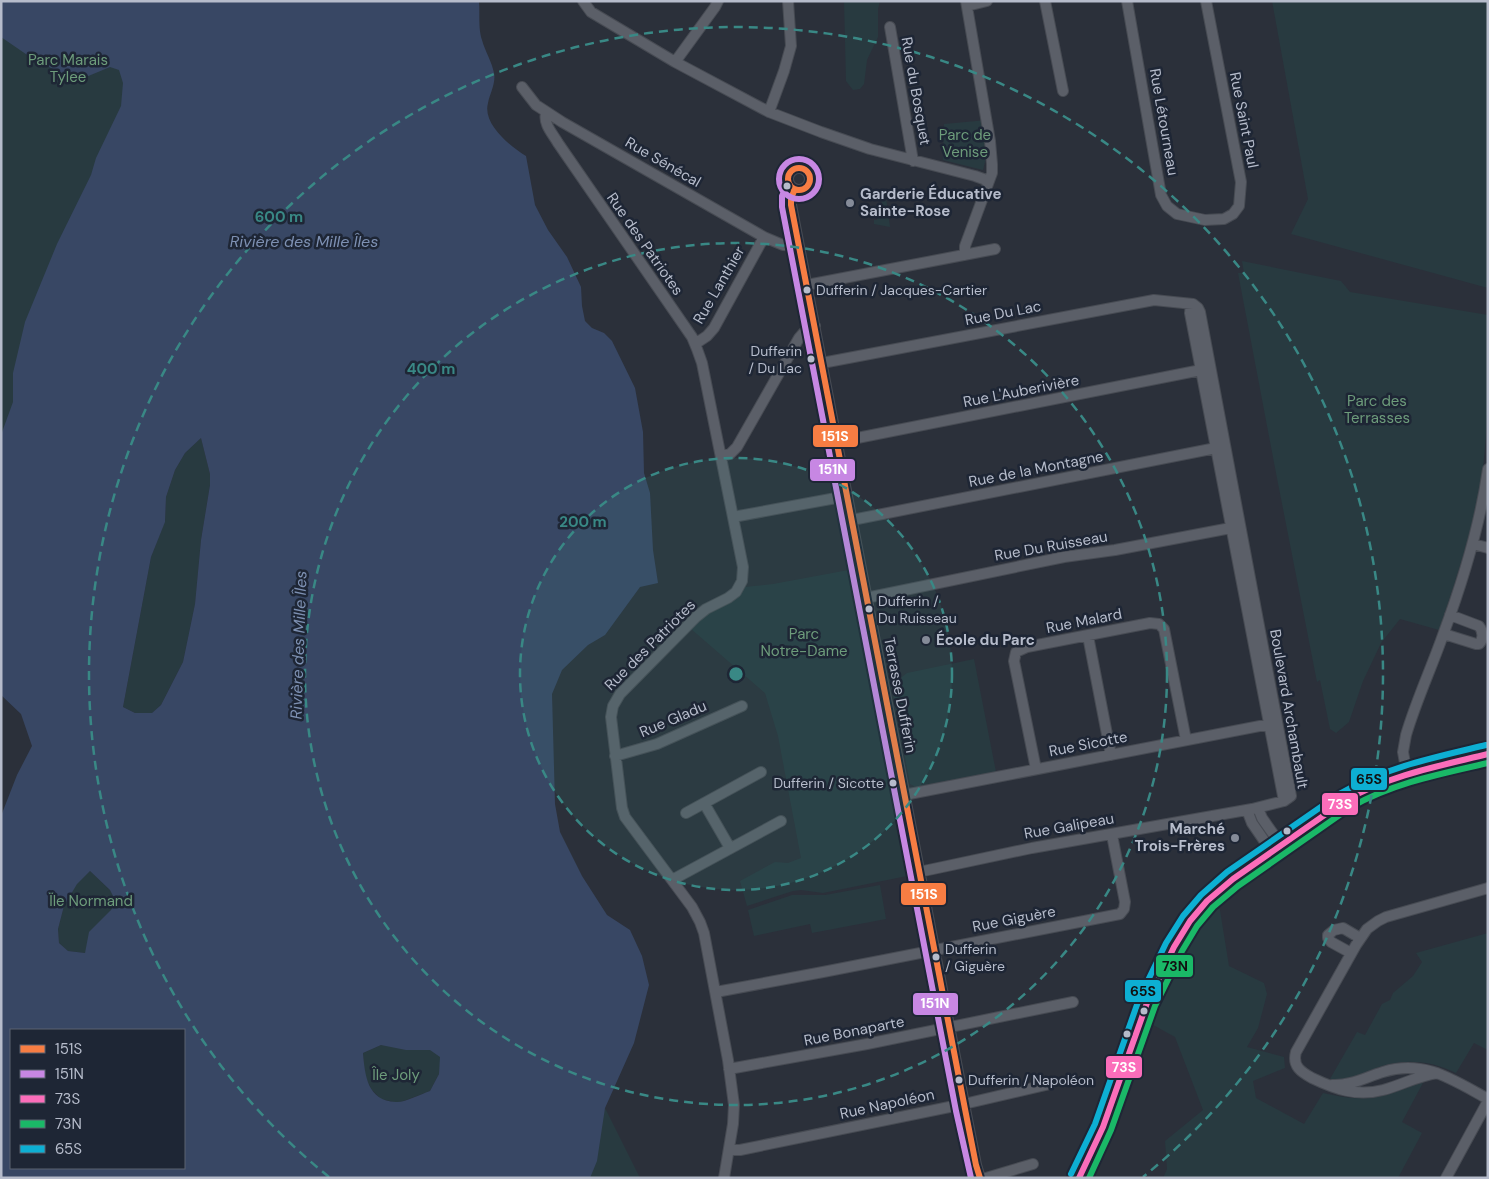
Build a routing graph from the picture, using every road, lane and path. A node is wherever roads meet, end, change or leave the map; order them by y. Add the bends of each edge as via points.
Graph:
1 (582, 1) edge
2 (718, 1) edge
3 (788, 1) edge
4 (987, 1) edge
5 (1045, 1) edge
6 (1127, 1) edge
7 (1206, 1) edge
8 (966, 3) edge
9 (890, 27) dead end
10 (676, 62) junction
11 (522, 87) dead end
12 (1063, 91) dead end
13 (769, 112) junction
14 (546, 113) junction
15 (912, 161) junction
16 (989, 180) junction
17 (795, 189) dead end
18 (1205, 220) joint
19 (764, 236) junction
20 (799, 246) junction
21 (994, 249) dead end
22 (965, 255) junction
23 (807, 285) junction
24 (1191, 304) joint
25 (815, 326) junction
26 (695, 344) junction
27 (822, 363) junction
28 (1206, 369) junction
29 (837, 442) junction
30 (1221, 447) junction
31 (721, 456) junction
32 (1488, 469) edge
33 (847, 496) junction
34 (733, 517) junction
35 (852, 520) junction
36 (1236, 527) junction
37 (1473, 544) junction
38 (1488, 548) edge
39 (866, 598) junction
40 (1450, 615) junction
41 (1444, 634) junction
42 (1088, 636) junction
43 (742, 706) dead end
44 (1273, 723) junction
45 (1186, 740) junction
46 (1488, 754) edge
47 (1111, 755) junction
48 (615, 756) junction
49 (1036, 770) junction
50 (760, 772) dead end
51 (1407, 774) junction
52 (904, 795) junction
53 (1284, 801) joint
54 (704, 803) junction
55 (1258, 808) junction
56 (1247, 810) junction
57 (686, 813) dead end
58 (781, 821) dead end
59 (1112, 834) junction
60 (1281, 845) junction
61 (730, 848) junction
62 (1272, 852) junction
63 (919, 872) junction
64 (672, 880) junction
65 (1488, 888) edge
66 (1360, 938) junction
67 (934, 951) junction
68 (1351, 953) junction
69 (716, 992) junction
70 (1073, 1002) dead end
71 (949, 1028) junction
72 (729, 1069) junction
73 (1438, 1073) junction
74 (1050, 1084) dead end
75 (1326, 1084) junction
76 (1488, 1100) edge
77 (964, 1104) junction
78 (730, 1150) junction
79 (1032, 1164) dead end
80 (1449, 1177) edge
81 (724, 1178) edge
82 (980, 1178) edge
83 (986, 1178) edge
84 (1079, 1178) edge

1 - 10 street via 591,12
2 - 10 street
3 - 13 street via 790,46
4 - 8 street
5 - 12 street
6 - 18 street, Rue Létourneau via 1161,195 1177,214
7 - 18 street, Rue Saint Paul via 1241,182 1239,206 1233,214 1224,220
8 - 16 street via 990,141 992,164
9 - 15 street, Rue du Bosquet
10 - 13 street
11 - 14 street, Rue Sénécal
13 - 15 street
14 - 19 street, Rue Sénécal
14 - 26 street, Rue des Patriotes via 546,122 558,143
15 - 16 street
16 - 22 street via 965,244
17 - 20 street, Terrasse Dufferin via 791,203
19 - 20 street, Rue Sénécal via 791,247
19 - 26 street, Rue Lanthier via 714,328
20 - 23 street, Terrasse Dufferin
21 - 22 street
22 - 23 street
23 - 25 street, Terrasse Dufferin
24 - 27 street, Rue Du Lac via 1154,300
24 - 28 street, Boulevard Archambault via 1200,312
25 - 27 street, Terrasse Dufferin
25 - 31 street via 799,338 737,447 730,454
26 - 31 street, Rue des Patriotes via 702,363
27 - 29 street, Terrasse Dufferin
28 - 29 street, Rue L'Auberivière
28 - 30 street, Boulevard Archambault
29 - 33 street, Terrasse Dufferin
30 - 35 street, Rue de la Montagne
30 - 36 street, Boulevard Archambault
31 - 34 street, Rue des Patriotes
32 - 37 street
33 - 34 street
33 - 35 street, Terrasse Dufferin
34 - 48 street, Rue des Patriotes via 742,581 728,598 696,617 616,699 611,716
35 - 39 street, Terrasse Dufferin
36 - 39 street, Rue Du Ruisseau
36 - 44 street, Boulevard Archambault
37 - 38 street
37 - 40 street
39 - 52 street, Terrasse Dufferin
40 - 41 street
40 - 41 street via 1479,626 1482,640 1476,644
41 - 51 street via 1406,735 1403,752
42 - 45 street, Rue Malard via 1150,623 1162,626
42 - 47 street
42 - 49 street, Rue Malard via 1028,647 1017,650 1015,654
43 - 48 street, Rue Gladu via 657,744
44 - 45 street, Rue Sicotte
44 - 53 street, Boulevard Archambault via 1292,794
45 - 47 street, Rue Sicotte
46 - 51 street
47 - 49 street, Rue Sicotte
48 - 64 street, Rue des Patriotes via 624,816
49 - 52 street, Rue Sicotte
50 - 54 street
51 - 60 street via 1356,794
52 - 63 street, Terrasse Dufferin
53 - 55 street, Rue Galipeau
54 - 57 street
54 - 61 street
55 - 56 street, Rue Galipeau
55 - 60 street
56 - 59 street, Rue Galipeau
56 - 62 street
58 - 61 street
59 - 63 street, Rue Galipeau
59 - 67 street, Rue Giguère via 1125,902 1122,912
60 - 62 street
61 - 64 street
62 - 84 street via 1213,896 1179,937 1144,1009 1101,1132
63 - 67 street, Terrasse Dufferin
64 - 69 street, Rue des Patriotes via 700,922
65 - 66 street via 1386,917
66 - 68 street
66 - 68 street via 1343,928 1328,935 1332,942
67 - 69 street, Rue Giguère
67 - 71 street, Terrasse Dufferin
68 - 75 street via 1295,1057 1298,1069
69 - 72 street, Rue des Patriotes
70 - 71 street, Rue Bonaparte
71 - 72 street, Rue Bonaparte
71 - 77 street, Terrasse Dufferin
72 - 78 street, Rue des Patriotes via 734,1111
73 - 75 street via 1404,1067 1345,1085
73 - 75 street via 1370,1093 1345,1092
73 - 76 street
74 - 77 street, Rue Napoléon
76 - 80 street
77 - 78 street, Rue Napoléon
77 - 82 street, Terrasse Dufferin
78 - 81 street, Rue des Patriotes
79 - 83 street

